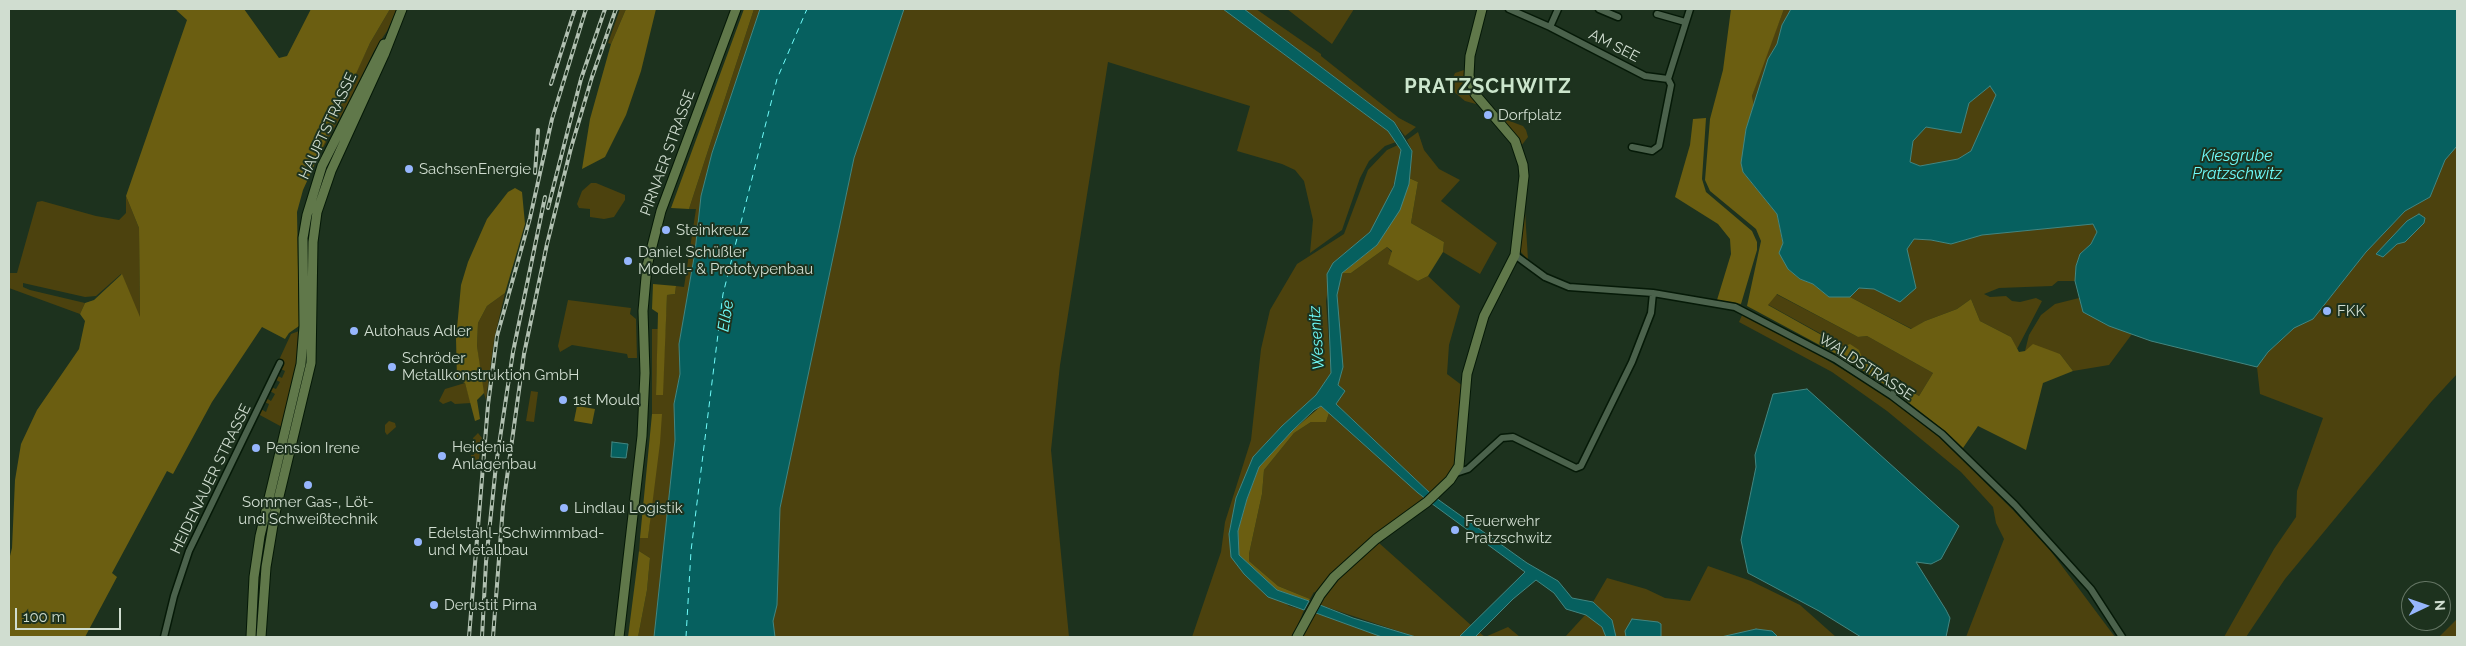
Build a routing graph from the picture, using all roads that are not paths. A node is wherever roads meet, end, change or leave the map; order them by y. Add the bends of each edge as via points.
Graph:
1 (402, 9) edge
2 (736, 9) edge
3 (1482, 9) edge
4 (1509, 9) edge
5 (1558, 9) edge
6 (1599, 9) edge
7 (1690, 9) edge
8 (1657, 14) dead end
9 (1618, 17) dead end
10 (1685, 22) junction
11 (1550, 27) junction
12 (393, 28) junction
13 (1668, 79) junction
14 (1632, 147) dead end
15 (1515, 255) junction
16 (1653, 293) junction
17 (280, 363) dead end
18 (1898, 384) dead end
19 (1892, 396) junction
20 (1456, 473) junction
21 (164, 637) edge
22 (251, 637) edge
23 (261, 637) edge
24 (618, 637) edge
25 (1297, 637) edge
26 (2122, 637) edge

1 - 12 street, HAUPTSTRASSE
2 - 24 street, PIRNAER STRASSE via 661,211 647,266 643,312 642,436
3 - 15 street via 1470,56 1470,76 1475,94 1514,141 1523,165
4 - 11 street, AM SEE
5 - 11 street
6 - 9 street, AM SEE
7 - 10 street
8 - 10 street
10 - 13 street
11 - 13 street, AM SEE via 1645,76
12 - 22 street, HAUPTSTRASSE via 316,180 305,225 301,364 260,536
12 - 23 street, HAUPTSTRASSE via 322,196 315,226 311,363 275,513 266,567
13 - 14 street via 1671,85 1659,146 1652,151
15 - 16 street, WALDSTRASSE via 1545,277 1569,287
15 - 20 street via 1487,308 1467,374
16 - 19 street, WALDSTRASSE via 1744,310 1835,358
16 - 20 street via 1651,313 1632,362 1581,466 1576,468 1513,437 1502,438 1468,469
17 - 21 street, HEIDENAUER STRASSE via 189,550
18 - 19 street
19 - 26 street, WALDSTRASSE via 1942,434 2015,505 2091,589
20 - 25 street via 1431,499 1376,539 1334,577

